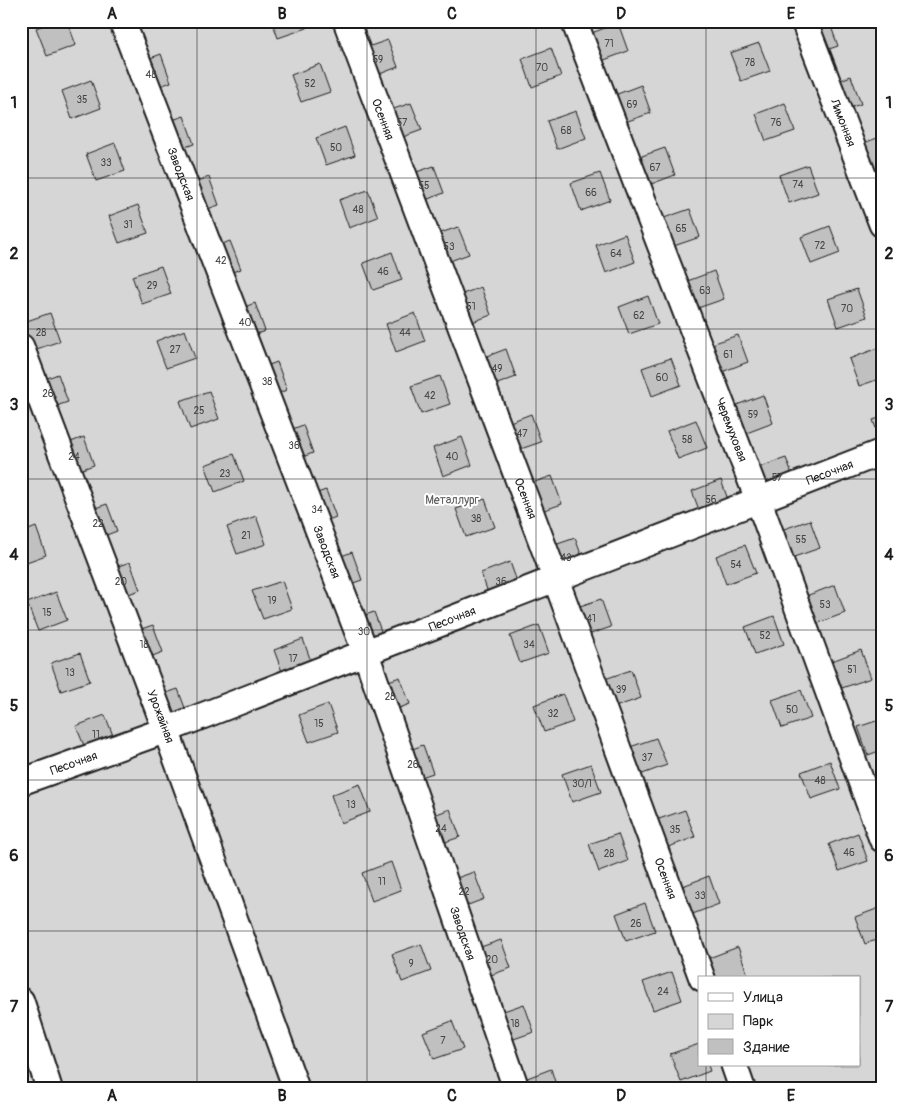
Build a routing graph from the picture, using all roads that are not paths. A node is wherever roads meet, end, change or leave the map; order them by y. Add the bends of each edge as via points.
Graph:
1 (122, 21) edge
2 (346, 21) edge
3 (574, 21) edge
4 (804, 21) edge
5 (882, 224) edge
6 (21, 347) edge
7 (882, 452) edge
8 (758, 499) junction
9 (555, 577) junction
10 (365, 651) junction
11 (166, 730) junction
12 (21, 782) edge
13 (882, 839) edge
14 (701, 976) edge
15 (21, 1001) edge
16 (734, 1066) edge
17 (49, 1088) edge
18 (296, 1088) edge
19 (516, 1088) edge
20 (742, 1088) edge

1 - 10 street, Заводская
2 - 9 street, Осенняя
3 - 8 street, Черемуховая
4 - 5 street, Лимонная
6 - 11 street, Урожайная
7 - 8 street, Песочная
8 - 9 street, Песочная
8 - 13 street, Черемуховая
9 - 10 street, Песочная
9 - 14 street, Осенняя
10 - 11 street, Песочная
10 - 19 street, Заводская
11 - 12 street, Песочная
11 - 18 street, Урожайная
15 - 17 street
16 - 20 street

